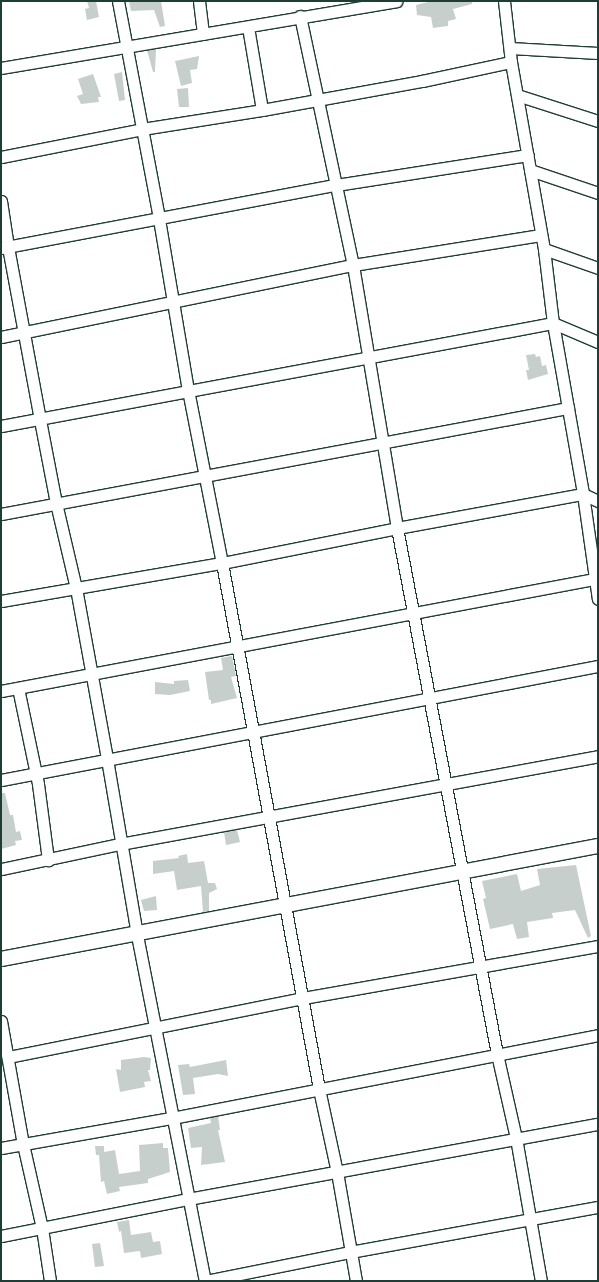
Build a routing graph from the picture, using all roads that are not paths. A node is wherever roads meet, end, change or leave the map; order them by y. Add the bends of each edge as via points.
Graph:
1 (118, 1) edge
2 (198, 1) edge
3 (396, 1) edge
4 (504, 1) edge
5 (300, 16) junction
6 (248, 27) junction
7 (203, 34) junction
8 (127, 46) junction
9 (510, 48) junction
10 (598, 53) edge
11 (512, 62) junction
12 (1, 68) edge
13 (517, 95) junction
14 (316, 100) junction
15 (262, 110) junction
16 (598, 121) edge
17 (142, 129) junction
18 (528, 155) junction
19 (1, 157) edge
20 (530, 170) junction
21 (336, 185) junction
22 (598, 193) edge
23 (1, 201) edge
24 (159, 219) junction
25 (541, 235) junction
26 (4, 247) edge
27 (544, 249) junction
28 (353, 265) junction
29 (598, 268) edge
30 (172, 301) junction
31 (553, 323) junction
32 (24, 332) junction
33 (1, 337) edge
34 (598, 342) edge
35 (368, 358) junction
36 (188, 390) junction
37 (568, 408) junction
38 (40, 420) junction
39 (1, 426) edge
40 (383, 442) junction
41 (204, 476) junction
42 (583, 494) junction
43 (598, 501) edge
44 (56, 503) junction
45 (1, 514) edge
46 (397, 528) junction
47 (222, 563) junction
48 (596, 580) edge
49 (76, 588) junction
50 (598, 599) edge
51 (1, 601) edge
52 (415, 613) junction
53 (237, 647) junction
54 (598, 666) edge
55 (92, 675) junction
56 (18, 688) junction
57 (1, 691) edge
58 (429, 699) junction
59 (252, 732) junction
60 (598, 756) edge
61 (108, 759) junction
62 (36, 773) junction
63 (1, 780) edge
64 (445, 785) junction
65 (269, 816) junction
66 (120, 844) junction
67 (598, 846) edge
68 (48, 860) junction
69 (1, 870) edge
70 (464, 872) junction
71 (285, 906) junction
72 (137, 935) junction
73 (598, 946) edge
74 (1, 959) edge
75 (481, 968) junction
76 (303, 998) junction
77 (1, 1021) edge
78 (155, 1026) junction
79 (598, 1035) edge
80 (497, 1054) junction
81 (8, 1057) junction
82 (318, 1089) junction
83 (172, 1118) junction
84 (598, 1124) edge
85 (516, 1138) junction
86 (23, 1144) junction
87 (1, 1148) edge
88 (337, 1172) junction
89 (188, 1199) junction
90 (598, 1207) edge
91 (530, 1220) junction
92 (42, 1228) junction
93 (1, 1236) edge
94 (350, 1252) junction
95 (50, 1281) edge
96 (356, 1281) edge
97 (540, 1281) edge

1 - 8 street
2 - 7 street
3 - 5 street
4 - 9 street
5 - 6 street
5 - 14 street
6 - 7 street
6 - 15 street
7 - 8 street
8 - 12 street
8 - 17 street
9 - 10 street
9 - 11 street
11 - 13 street
11 - 14 street
13 - 16 street
13 - 18 street
14 - 15 street
14 - 21 street
15 - 17 street
17 - 19 street
17 - 24 street
18 - 20 street
18 - 21 street
20 - 22 street
20 - 25 street
21 - 24 street
21 - 28 street
23 - 26 street
24 - 26 street
24 - 30 street
25 - 27 street
25 - 28 street
26 - 32 street
27 - 29 street
27 - 31 street
28 - 30 street
28 - 35 street
30 - 32 street
30 - 36 street
31 - 34 street
31 - 35 street
31 - 37 street
32 - 33 street
32 - 38 street
35 - 36 street
35 - 40 street
36 - 38 street
36 - 41 street
37 - 40 street
37 - 42 street
38 - 39 street
38 - 44 street
40 - 41 street
40 - 46 street
41 - 44 street
41 - 47 street
42 - 43 street
42 - 46 street
42 - 48 street
44 - 45 street
44 - 49 street
46 - 47 street
46 - 52 street
47 - 49 street
47 - 53 street
48 - 50 street
48 - 52 street
49 - 51 street
49 - 55 street
52 - 53 street
52 - 58 street
53 - 55 street
53 - 59 street
54 - 58 street
55 - 56 street
55 - 61 street
56 - 57 street
56 - 62 street
58 - 59 street
58 - 64 street
59 - 61 street
59 - 65 street
60 - 64 street
61 - 62 street
61 - 66 street
62 - 63 street
62 - 68 street
64 - 65 street
64 - 70 street
65 - 66 street
65 - 71 street
66 - 68 street
66 - 72 street
67 - 70 street
68 - 69 street
70 - 71 street
70 - 75 street
71 - 72 street
71 - 76 street
72 - 74 street
72 - 78 street
73 - 75 street
75 - 76 street
75 - 80 street
76 - 78 street
76 - 82 street
77 - 81 street
78 - 81 street
78 - 83 street
79 - 80 street
80 - 82 street
80 - 85 street
81 - 86 street
82 - 83 street
82 - 88 street
83 - 86 street
83 - 89 street
84 - 85 street
85 - 88 street
85 - 91 street
86 - 87 street
86 - 92 street
88 - 89 street
88 - 94 street
89 - 92 street
89 - 94 street via 205,1281
90 - 91 street
91 - 94 street
91 - 97 street
92 - 93 street
92 - 95 street
94 - 96 street

